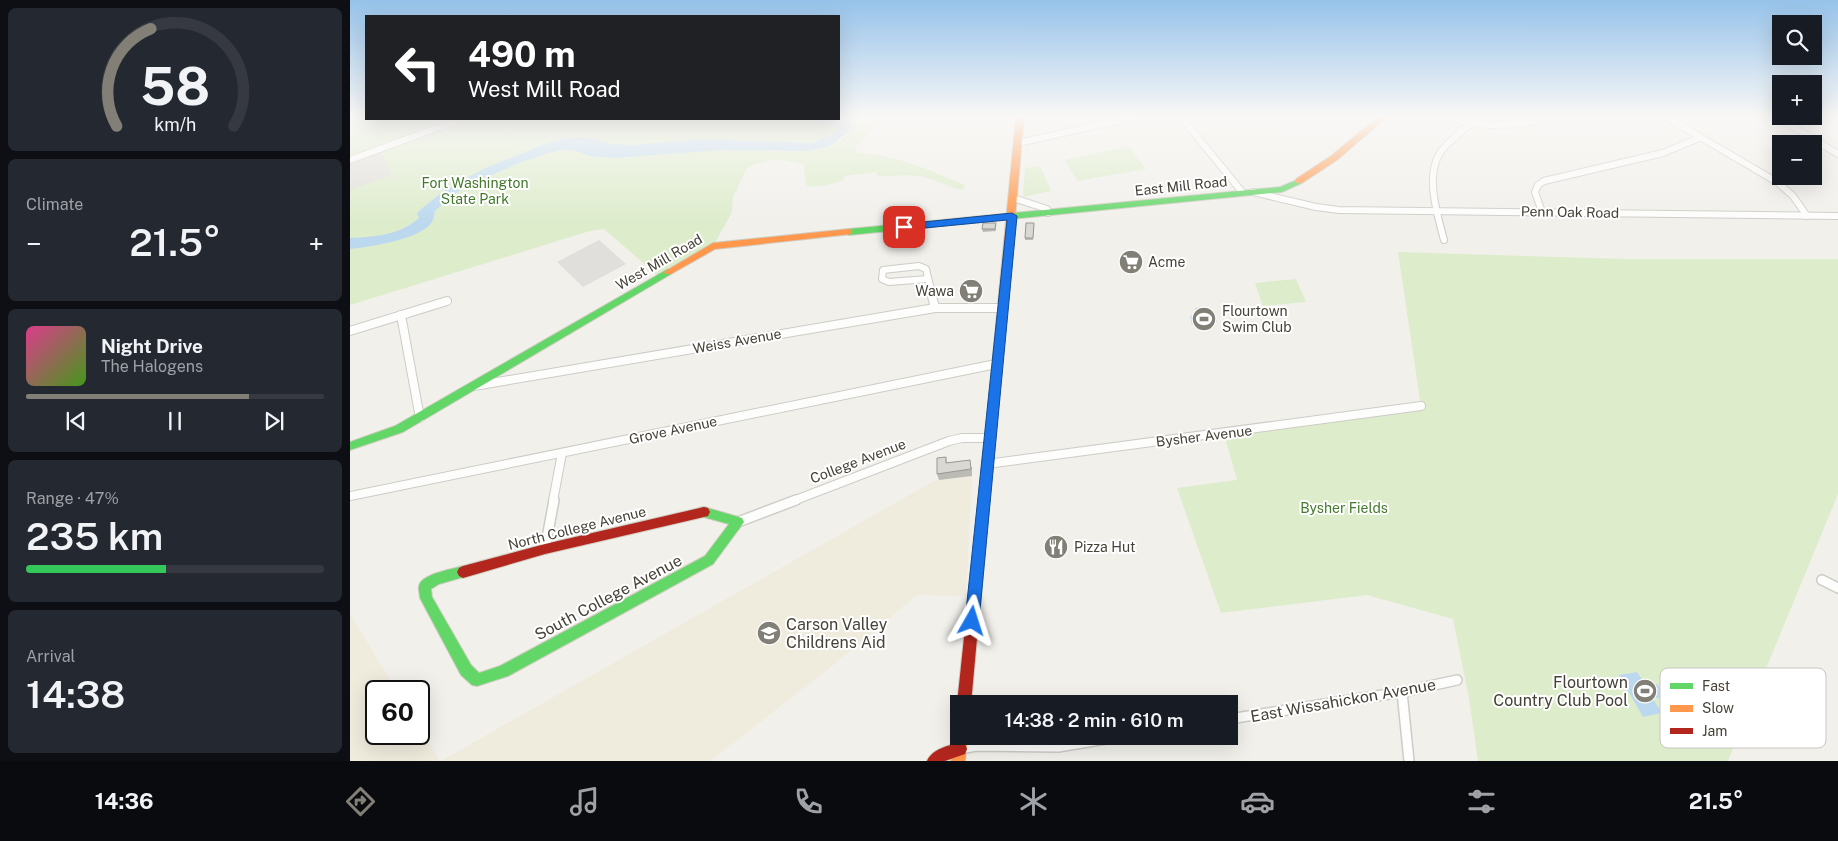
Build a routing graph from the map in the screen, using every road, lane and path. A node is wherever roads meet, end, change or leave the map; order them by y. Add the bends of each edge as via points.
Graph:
1 (370, 153) edge
2 (1017, 153) edge
3 (1213, 153) edge
4 (1338, 153) edge
5 (1440, 153) edge
6 (1664, 153) edge
7 (1724, 153) edge
8 (350, 160) edge
9 (1282, 189) junction
10 (1248, 192) junction
11 (1014, 198) junction
12 (1302, 204) junction
13 (1436, 210) junction
14 (1542, 212) junction
15 (1048, 213) junction
16 (1012, 216) junction
17 (1807, 216) junction
18 (1838, 216) edge
19 (1444, 240) dead end
20 (928, 279) junction
21 (447, 301) dead end
22 (935, 308) junction
23 (1003, 308) junction
24 (401, 315) junction
25 (350, 330) edge
26 (996, 364) junction
27 (473, 387) junction
28 (1421, 406) dead end
29 (420, 418) junction
30 (990, 438) junction
31 (350, 446) edge
32 (562, 453) junction
33 (987, 464) junction
34 (350, 496) edge
35 (738, 522) junction
36 (545, 549) junction
37 (1822, 580) dead end
38 (425, 586) joint
39 (1838, 588) edge
40 (1457, 680) dead end
41 (1402, 692) junction
42 (965, 695) edge
43 (1238, 719) edge
44 (960, 745) edge
45 (1070, 745) edge
46 (960, 749) junction
47 (934, 761) edge
48 (958, 761) edge
49 (1409, 761) edge

1 - 8 street
2 - 11 street
3 - 10 street
4 - 9 street, East Mill Road via 1298,182
5 - 13 street via 1435,164
6 - 14 street via 1544,181 1535,192
7 - 17 street via 1776,182 1793,196
9 - 10 street, East Mill Road
9 - 12 street, Penn Oak Road via 1288,198
10 - 12 street, Penn Oak Road
10 - 15 street, East Mill Road
11 - 15 street via 1047,209
11 - 16 street
12 - 13 street, Penn Oak Road via 1339,210
13 - 14 street, Penn Oak Road
13 - 19 street
14 - 17 street, Penn Oak Road
15 - 16 street, West Mill Road
16 - 23 street
16 - 27 street, West Mill Road via 714,246
17 - 18 street, Penn Oak Road
20 - 20 street via 926,269 919,266 883,270 882,279 889,282
20 - 22 street
21 - 24 street
22 - 23 street, Weiss Avenue
22 - 27 street, Weiss Avenue
23 - 26 street
24 - 25 street
24 - 29 street
26 - 30 street
26 - 32 street, Grove Avenue
27 - 29 street, West Mill Road
28 - 33 street, Bysher Avenue
29 - 31 street, West Mill Road via 390,434
30 - 33 street
30 - 35 street, College Avenue via 949,441
32 - 34 street, Grove Avenue
32 - 36 street
33 - 42 street
35 - 36 street, North College Avenue via 704,512
35 - 38 street, South College Avenue via 709,560 503,671 477,680 466,670 426,598
36 - 38 street, North College Avenue via 436,579
37 - 39 street
40 - 41 street, East Wissahickon Avenue
41 - 43 street, East Wissahickon Avenue
41 - 49 street
44 - 46 street
45 - 46 street
46 - 47 street
46 - 48 street

